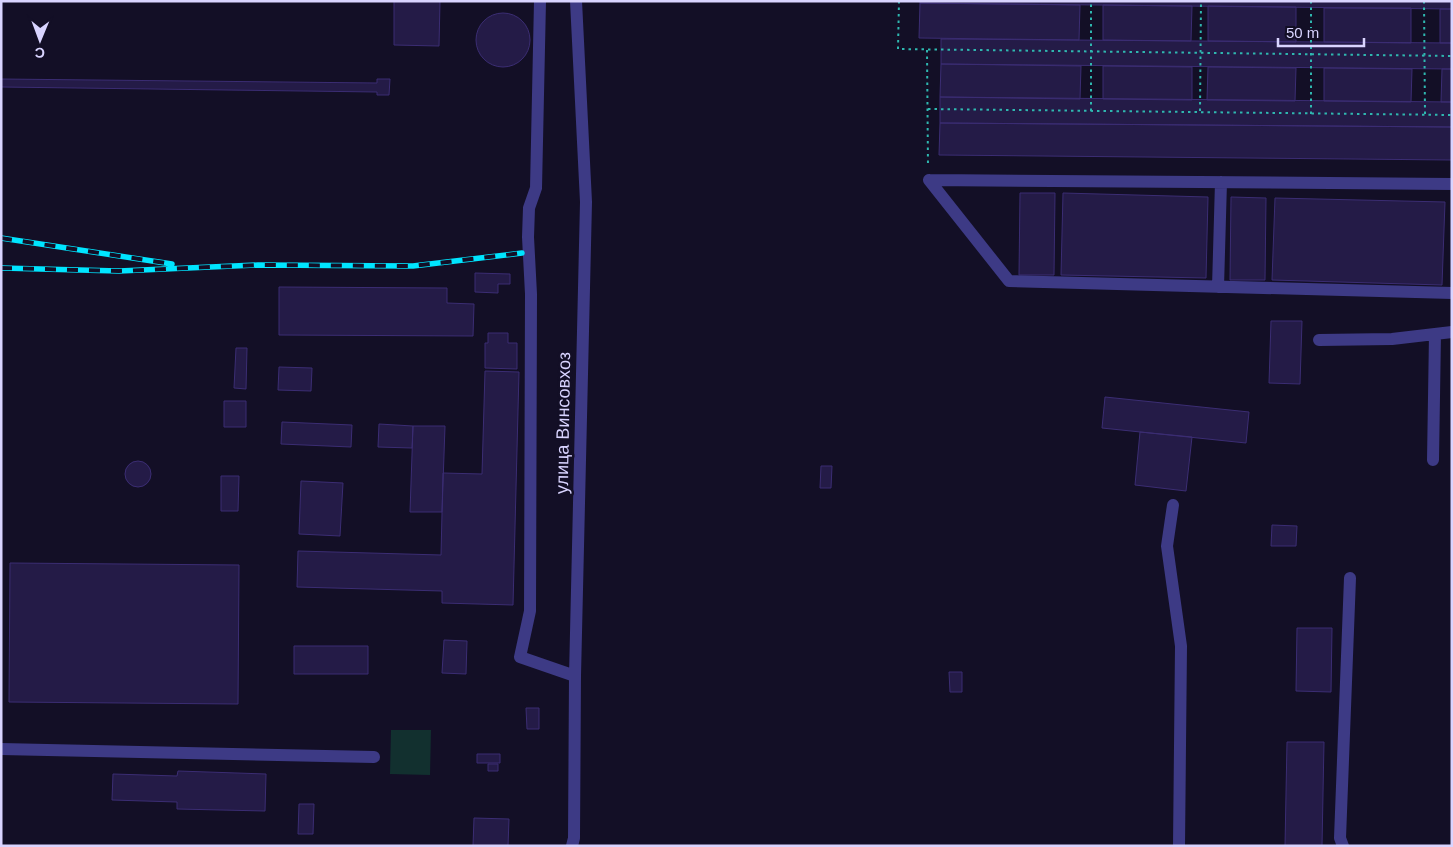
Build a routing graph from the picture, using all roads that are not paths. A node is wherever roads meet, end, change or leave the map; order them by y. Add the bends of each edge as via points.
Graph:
1 (540, 1) edge
2 (576, 1) edge
3 (1221, 182) junction
4 (1452, 184) edge
5 (1218, 287) junction
6 (1452, 293) edge
7 (1452, 332) edge
8 (1435, 334) junction
9 (1319, 340) dead end
10 (1433, 460) dead end
11 (1173, 505) dead end
12 (1350, 578) dead end
13 (575, 676) junction
14 (1, 748) edge
15 (374, 758) dead end
16 (572, 846) edge
17 (1179, 846) edge
18 (1344, 846) edge

1 - 13 street via 536,188 529,208 528,237 531,294 530,611 520,657
2 - 13 street, улица Винсовхоз via 586,202
3 - 4 street
3 - 5 street
3 - 5 street via 929,180 1009,281
5 - 6 street
7 - 8 street
8 - 9 street via 1392,340
8 - 10 street
11 - 17 street via 1167,546 1181,646
12 - 18 street via 1340,838
13 - 16 street, улица Винсовхоз
14 - 15 street

